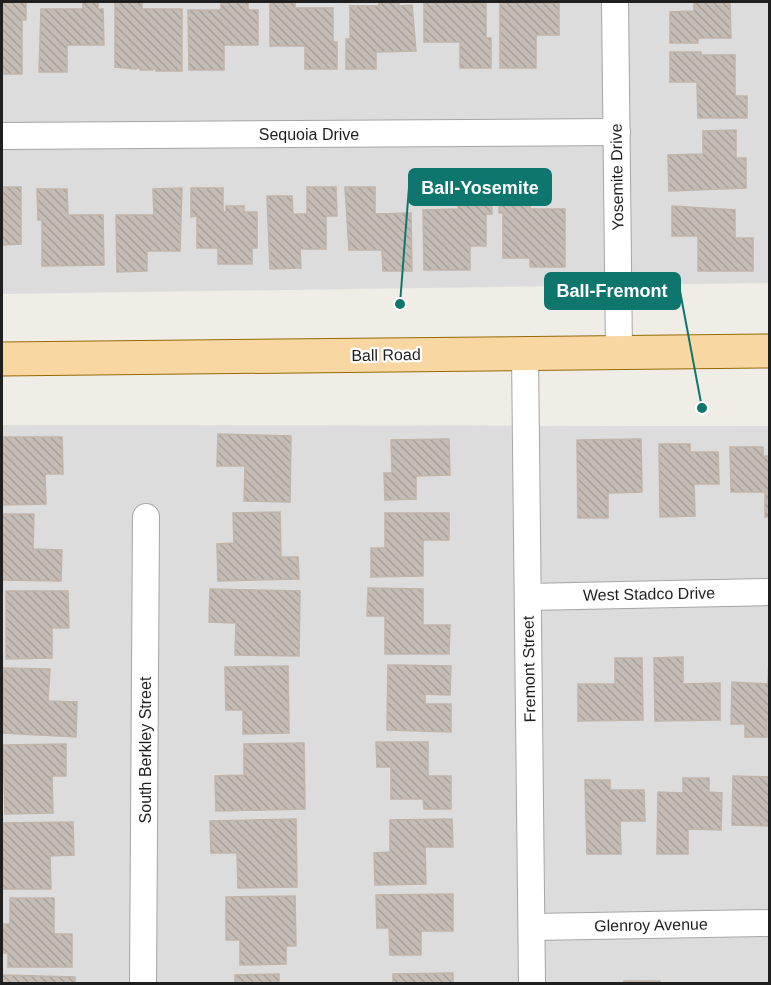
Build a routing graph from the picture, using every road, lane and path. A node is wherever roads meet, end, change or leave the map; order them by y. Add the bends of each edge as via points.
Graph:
1 (615, 2) edge
2 (617, 132) junction
3 (2, 136) edge
4 (770, 351) edge
5 (619, 353) junction
6 (525, 354) junction
7 (2, 359) edge
8 (146, 517) dead end
9 (770, 592) edge
10 (528, 597) junction
11 (770, 923) edge
12 (532, 927) junction
13 (143, 984) edge
14 (532, 984) edge

1 - 2 street, Yosemite Drive
2 - 3 street, Sequoia Drive
2 - 5 street, Yosemite Drive
4 - 5 main road, Ball Road
5 - 6 main road, Ball Road
6 - 7 main road, Ball Road
6 - 10 street, Fremont Street
8 - 13 street, South Berkley Street
9 - 10 street, West Stadco Drive
10 - 12 street, Fremont Street
11 - 12 street, Glenroy Avenue
12 - 14 street, Fremont Street

